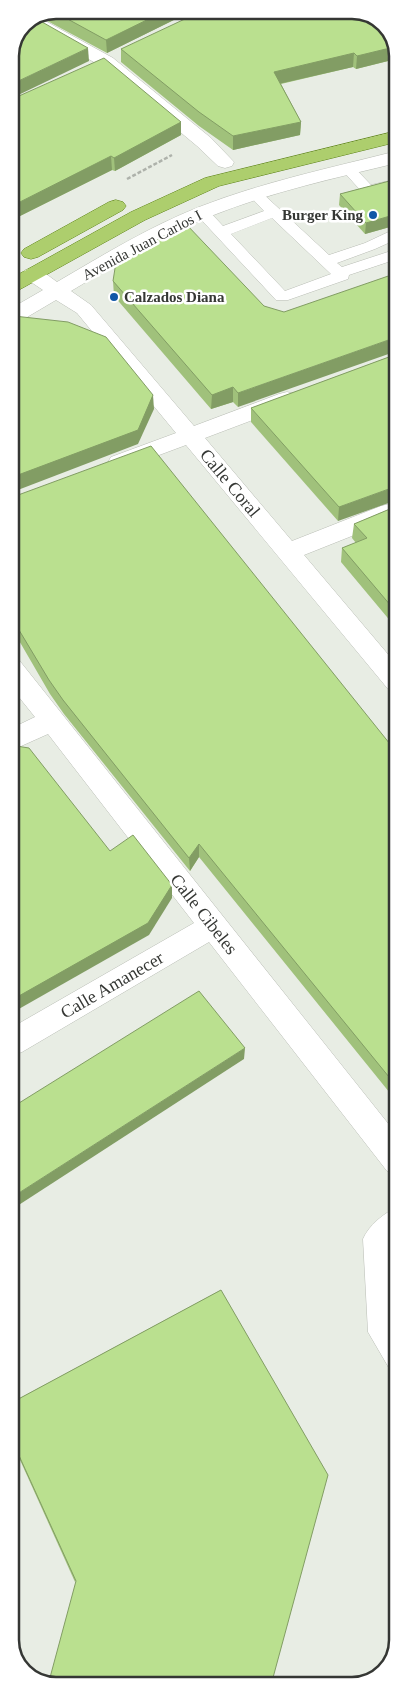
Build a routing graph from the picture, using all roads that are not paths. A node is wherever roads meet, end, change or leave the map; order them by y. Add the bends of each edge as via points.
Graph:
1 (38, 24) edge
2 (124, 53) edge
3 (106, 62) junction
4 (89, 70) edge
5 (389, 125) edge
6 (389, 139) edge
7 (332, 152) junction
8 (389, 158) edge
9 (230, 169) junction
10 (348, 169) junction
11 (174, 179) dead end
12 (389, 184) edge
13 (255, 194) junction
14 (135, 197) dead end
15 (274, 212) junction
16 (202, 213) junction
17 (221, 232) junction
18 (389, 237) edge
19 (88, 244) junction
20 (389, 257) edge
21 (19, 260) edge
22 (326, 260) junction
23 (19, 265) edge
24 (340, 273) junction
25 (32, 274) junction
26 (86, 274) junction
27 (19, 282) edge
28 (57, 291) junction
29 (19, 307) edge
30 (307, 392) edge
31 (190, 434) junction
32 (100, 470) edge
33 (389, 512) edge
34 (288, 552) junction
35 (389, 671) edge
36 (19, 679) edge
37 (51, 721) junction
38 (19, 737) edge
39 (213, 926) junction
40 (19, 1039) edge
41 (389, 1150) edge
42 (389, 1227) edge
43 (389, 1344) edge

1 - 3 street
2 - 3 street
3 - 4 street
3 - 9 street via 204,142
5 - 9 main road, Avenida Juan Carlos I
6 - 7 main road, Avenida Juan Carlos I
7 - 9 main road, Avenida Juan Carlos I
7 - 10 street
8 - 10 street, Avenida Juan Carlos I
9 - 11 main road, Avenida Juan Carlos I
9 - 13 street
9 - 19 main road, Avenida Juan Carlos I via 212,182 174,198
10 - 12 lane via 368,190
10 - 13 street, Avenida Juan Carlos I
13 - 15 lane
13 - 16 street, Avenida Juan Carlos I
14 - 21 main road
15 - 17 lane
15 - 22 lane
16 - 17 lane
16 - 26 street, Avenida Juan Carlos I via 162,231
17 - 24 lane via 282,297 342,276
18 - 22 lane
19 - 25 main road, Avenida Juan Carlos I
19 - 26 street
20 - 24 lane
22 - 24 lane
23 - 25 main road
25 - 27 main road, Avenida Juan Carlos I
25 - 28 street, Calle Coral
26 - 28 street, Avenida Juan Carlos I
28 - 29 street, Avenida Juan Carlos I
28 - 31 street, Calle Coral via 84,309
30 - 31 street
31 - 32 street
31 - 34 street, Calle Coral
33 - 34 street
34 - 35 street, Calle Coral
36 - 37 street, Calle Cibeles
37 - 38 street
37 - 39 street, Calle Cibeles
39 - 40 street, Calle Amanecer
39 - 41 street, Calle Cibeles
42 - 43 lane via 376,1239 381,1332

